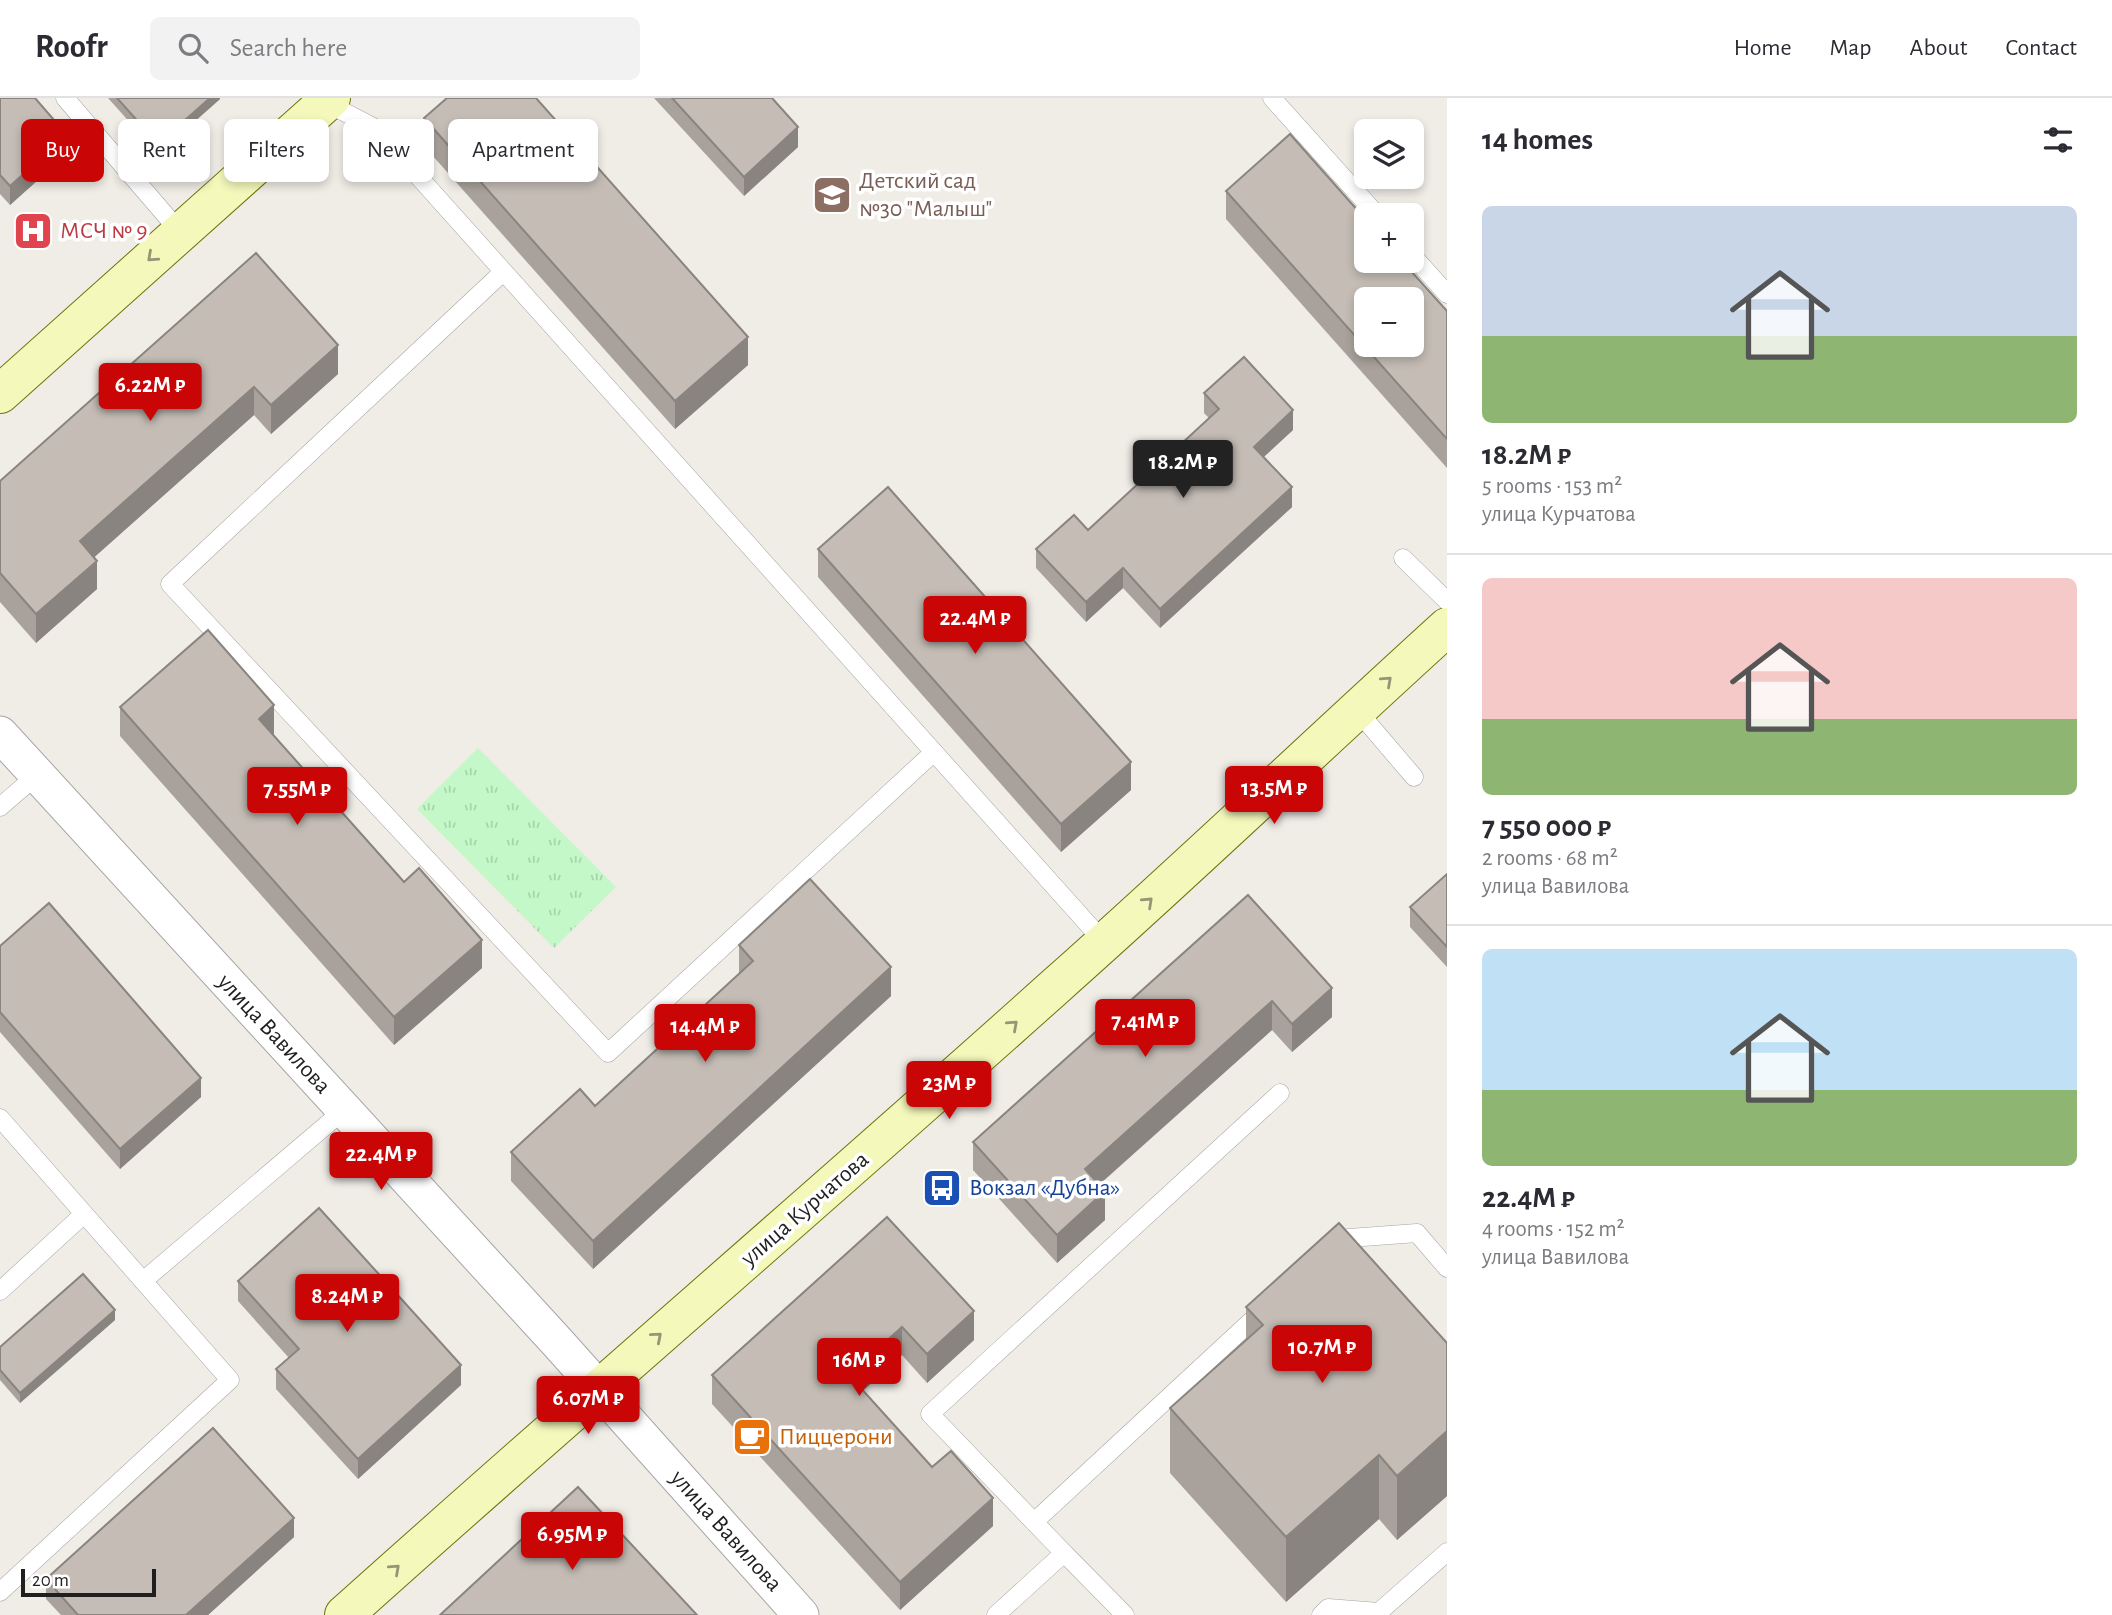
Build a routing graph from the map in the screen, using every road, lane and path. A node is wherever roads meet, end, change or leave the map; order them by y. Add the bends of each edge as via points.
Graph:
1 (65, 98) edge
2 (1272, 98) edge
3 (326, 100) edge
4 (1366, 203) edge
5 (180, 232) junction
6 (1424, 268) edge
7 (503, 272) junction
8 (1447, 294) edge
9 (0, 394) edge
10 (1403, 558) dead end
11 (1447, 601) edge
12 (1447, 627) edge
13 (1356, 709) junction
14 (0, 734) edge
15 (934, 752) junction
16 (37, 775) junction
17 (1414, 777) dead end
18 (0, 807) edge
19 (1104, 942) junction
20 (1280, 1093) dead end
21 (344, 1110) junction
22 (0, 1118) edge
23 (84, 1214) junction
24 (1317, 1258) edge
25 (1447, 1268) edge
26 (143, 1281) junction
27 (0, 1291) edge
28 (1279, 1295) edge
29 (598, 1389) junction
30 (1034, 1522) junction
31 (1447, 1552) edge
32 (1064, 1553) junction
33 (0, 1592) edge
34 (344, 1615) edge
35 (801, 1615) edge
36 (996, 1615) edge
37 (1125, 1615) edge
38 (1321, 1615) edge

1 - 5 lane
2 - 4 lane
3 - 5 main road
3 - 7 lane via 375,128
5 -> 9 main road
6 - 8 lane
7 - 15 lane
7 - 15 lane via 170,584 177,593 608,1053
10 - 11 lane
13 -> 12 main road, улица Курчатова
13 - 17 lane
19 -> 13 main road, улица Курчатова
14 - 16 street, улица Вавилова
15 - 19 lane
16 - 18 lane
16 - 21 street, улица Вавилова
29 -> 19 main road, улица Курчатова
20 - 30 lane via 930,1414
21 - 26 lane
21 - 29 street, улица Вавилова
22 - 23 lane
23 - 26 lane
23 - 27 lane
24 - 25 lane via 1336,1239 1418,1233
26 - 33 lane via 230,1380
28 - 30 lane
34 -> 29 main road, улица Курчатова
29 - 35 street, улица Вавилова
30 - 32 lane
31 - 38 lane via 1379,1612 1328,1608
32 - 36 lane
32 - 37 lane

